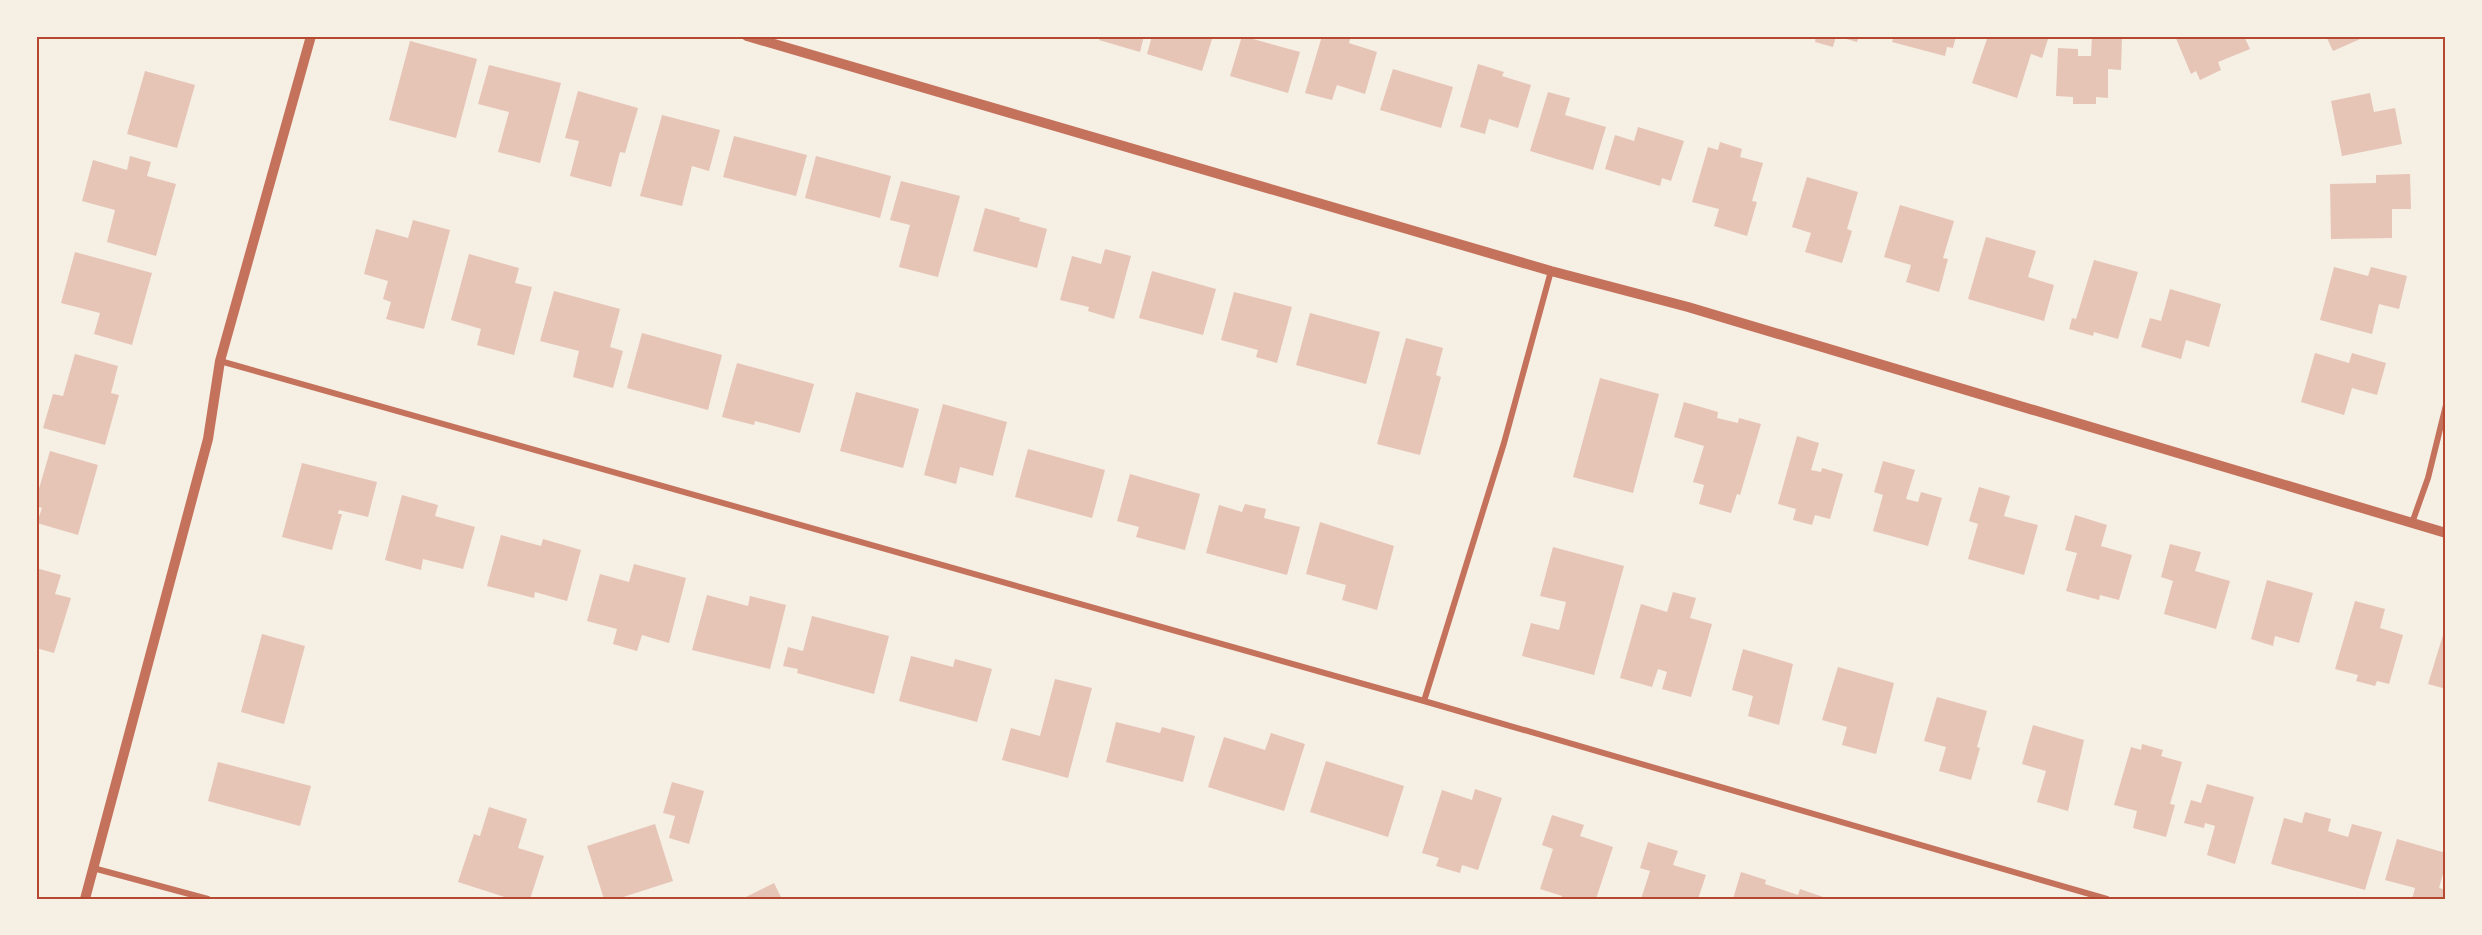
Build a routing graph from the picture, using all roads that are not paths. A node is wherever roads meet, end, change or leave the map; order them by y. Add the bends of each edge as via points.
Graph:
1 (311, 36) edge
2 (747, 36) edge
3 (1551, 271) junction
4 (220, 361) junction
5 (2446, 405) edge
6 (2412, 523) junction
7 (2446, 533) edge
8 (1424, 701) junction
9 (93, 868) junction
10 (85, 899) edge
11 (208, 899) edge
12 (2107, 899) edge

1 - 4 street
2 - 3 street
3 - 6 street via 1688,307
3 - 8 street via 1504,443
4 - 8 street
4 - 9 street via 207,439
5 - 6 street
6 - 7 street
8 - 12 street
9 - 10 street
9 - 11 street

